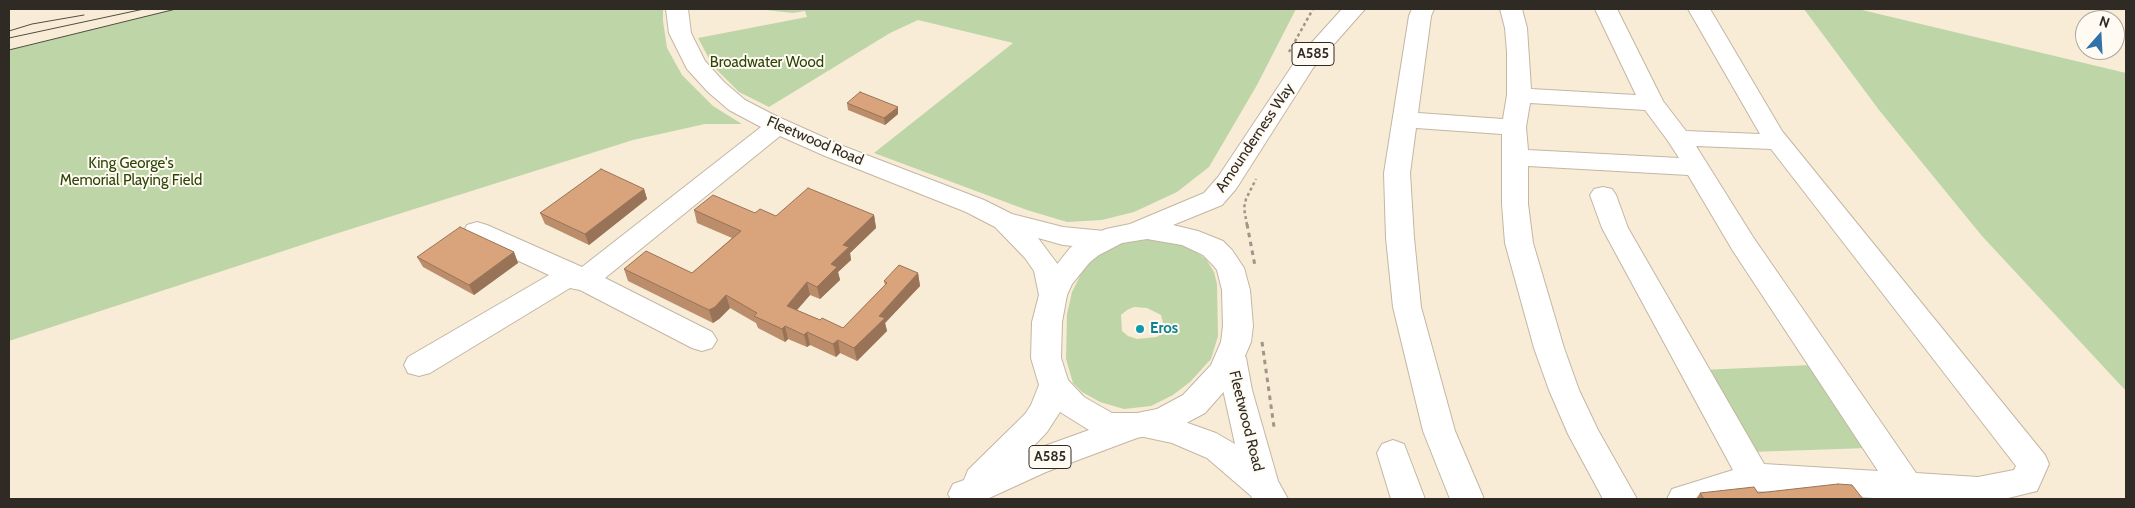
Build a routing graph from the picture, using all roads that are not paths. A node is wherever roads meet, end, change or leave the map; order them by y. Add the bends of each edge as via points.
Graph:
1 (677, 9) edge
2 (1354, 9) edge
3 (1422, 9) edge
4 (1511, 9) edge
5 (1606, 9) edge
6 (1700, 9) edge
7 (1519, 95) junction
8 (1652, 103) junction
9 (1406, 120) junction
10 (777, 126) junction
11 (1514, 127) junction
12 (1678, 138) junction
13 (1778, 142) junction
14 (1516, 157) junction
15 (1695, 167) junction
16 (1602, 195) dead end
17 (1213, 199) junction
18 (1003, 220) junction
19 (477, 231) dead end
20 (1133, 231) junction
21 (1104, 240) junction
22 (1214, 248) junction
23 (583, 281) junction
24 (1054, 295) junction
25 (702, 340) dead end
26 (1231, 358) junction
27 (419, 365) dead end
28 (1054, 385) junction
29 (1139, 426) junction
30 (1393, 452) dead end
31 (1754, 476) junction
32 (1907, 487) junction
33 (1266, 492) edge
34 (962, 497) edge
35 (1408, 499) edge
36 (1467, 499) edge
37 (1620, 499) edge
38 (1684, 499) edge

1 - 10 main road, Fleetwood Road via 680,32 695,64 737,105
2 - 17 main road, Amounderness Way / A585 via 1304,66
3 - 9 main road
4 - 7 main road via 1516,28
5 - 8 main road
6 - 13 main road
7 - 8 main road
7 - 11 main road
8 - 12 main road
9 - 11 main road
9 - 36 main road via 1397,173 1407,307 1439,430
10 - 18 main road, Fleetwood Road
10 - 23 main road
11 - 14 main road
12 - 13 main road
12 - 15 main road
13 - 32 main road via 2033,464 2025,481 1978,491
14 - 15 main road
14 - 37 main road via 1515,204 1519,243 1541,320 1564,390
15 - 32 main road via 1743,244
16 - 31 main road via 1615,228
17 - 20 main road, Amounderness Way / A585
17 - 22 main road, Amounderness Way via 1210,229
18 - 21 main road, Fleetwood Road via 1063,236
18 - 24 main road, Fleetwood Road via 1048,270
19 - 23 main road
20 - 21 main road, A585
20 - 22 main road, A585 via 1174,234
21 - 24 main road, A585 via 1089,248 1069,267
22 - 26 main road, A585 via 1230,268 1236,290 1238,326
23 - 25 main road
23 - 27 main road via 569,278 560,281
24 - 28 main road, A585 via 1047,322 1046,358
26 - 29 main road, A585 via 1216,383 1194,404 1164,420
26 - 33 main road, Fleetwood Road via 1236,390
28 - 29 main road, A585 via 1073,406 1099,421 1118,426
28 - 34 main road, A585 via 1045,410 1036,423
29 - 33 main road, Fleetwood Road via 1174,431 1218,448
29 - 34 main road, A585 via 1034,463
30 - 35 main road
31 - 32 main road
31 - 38 main road

